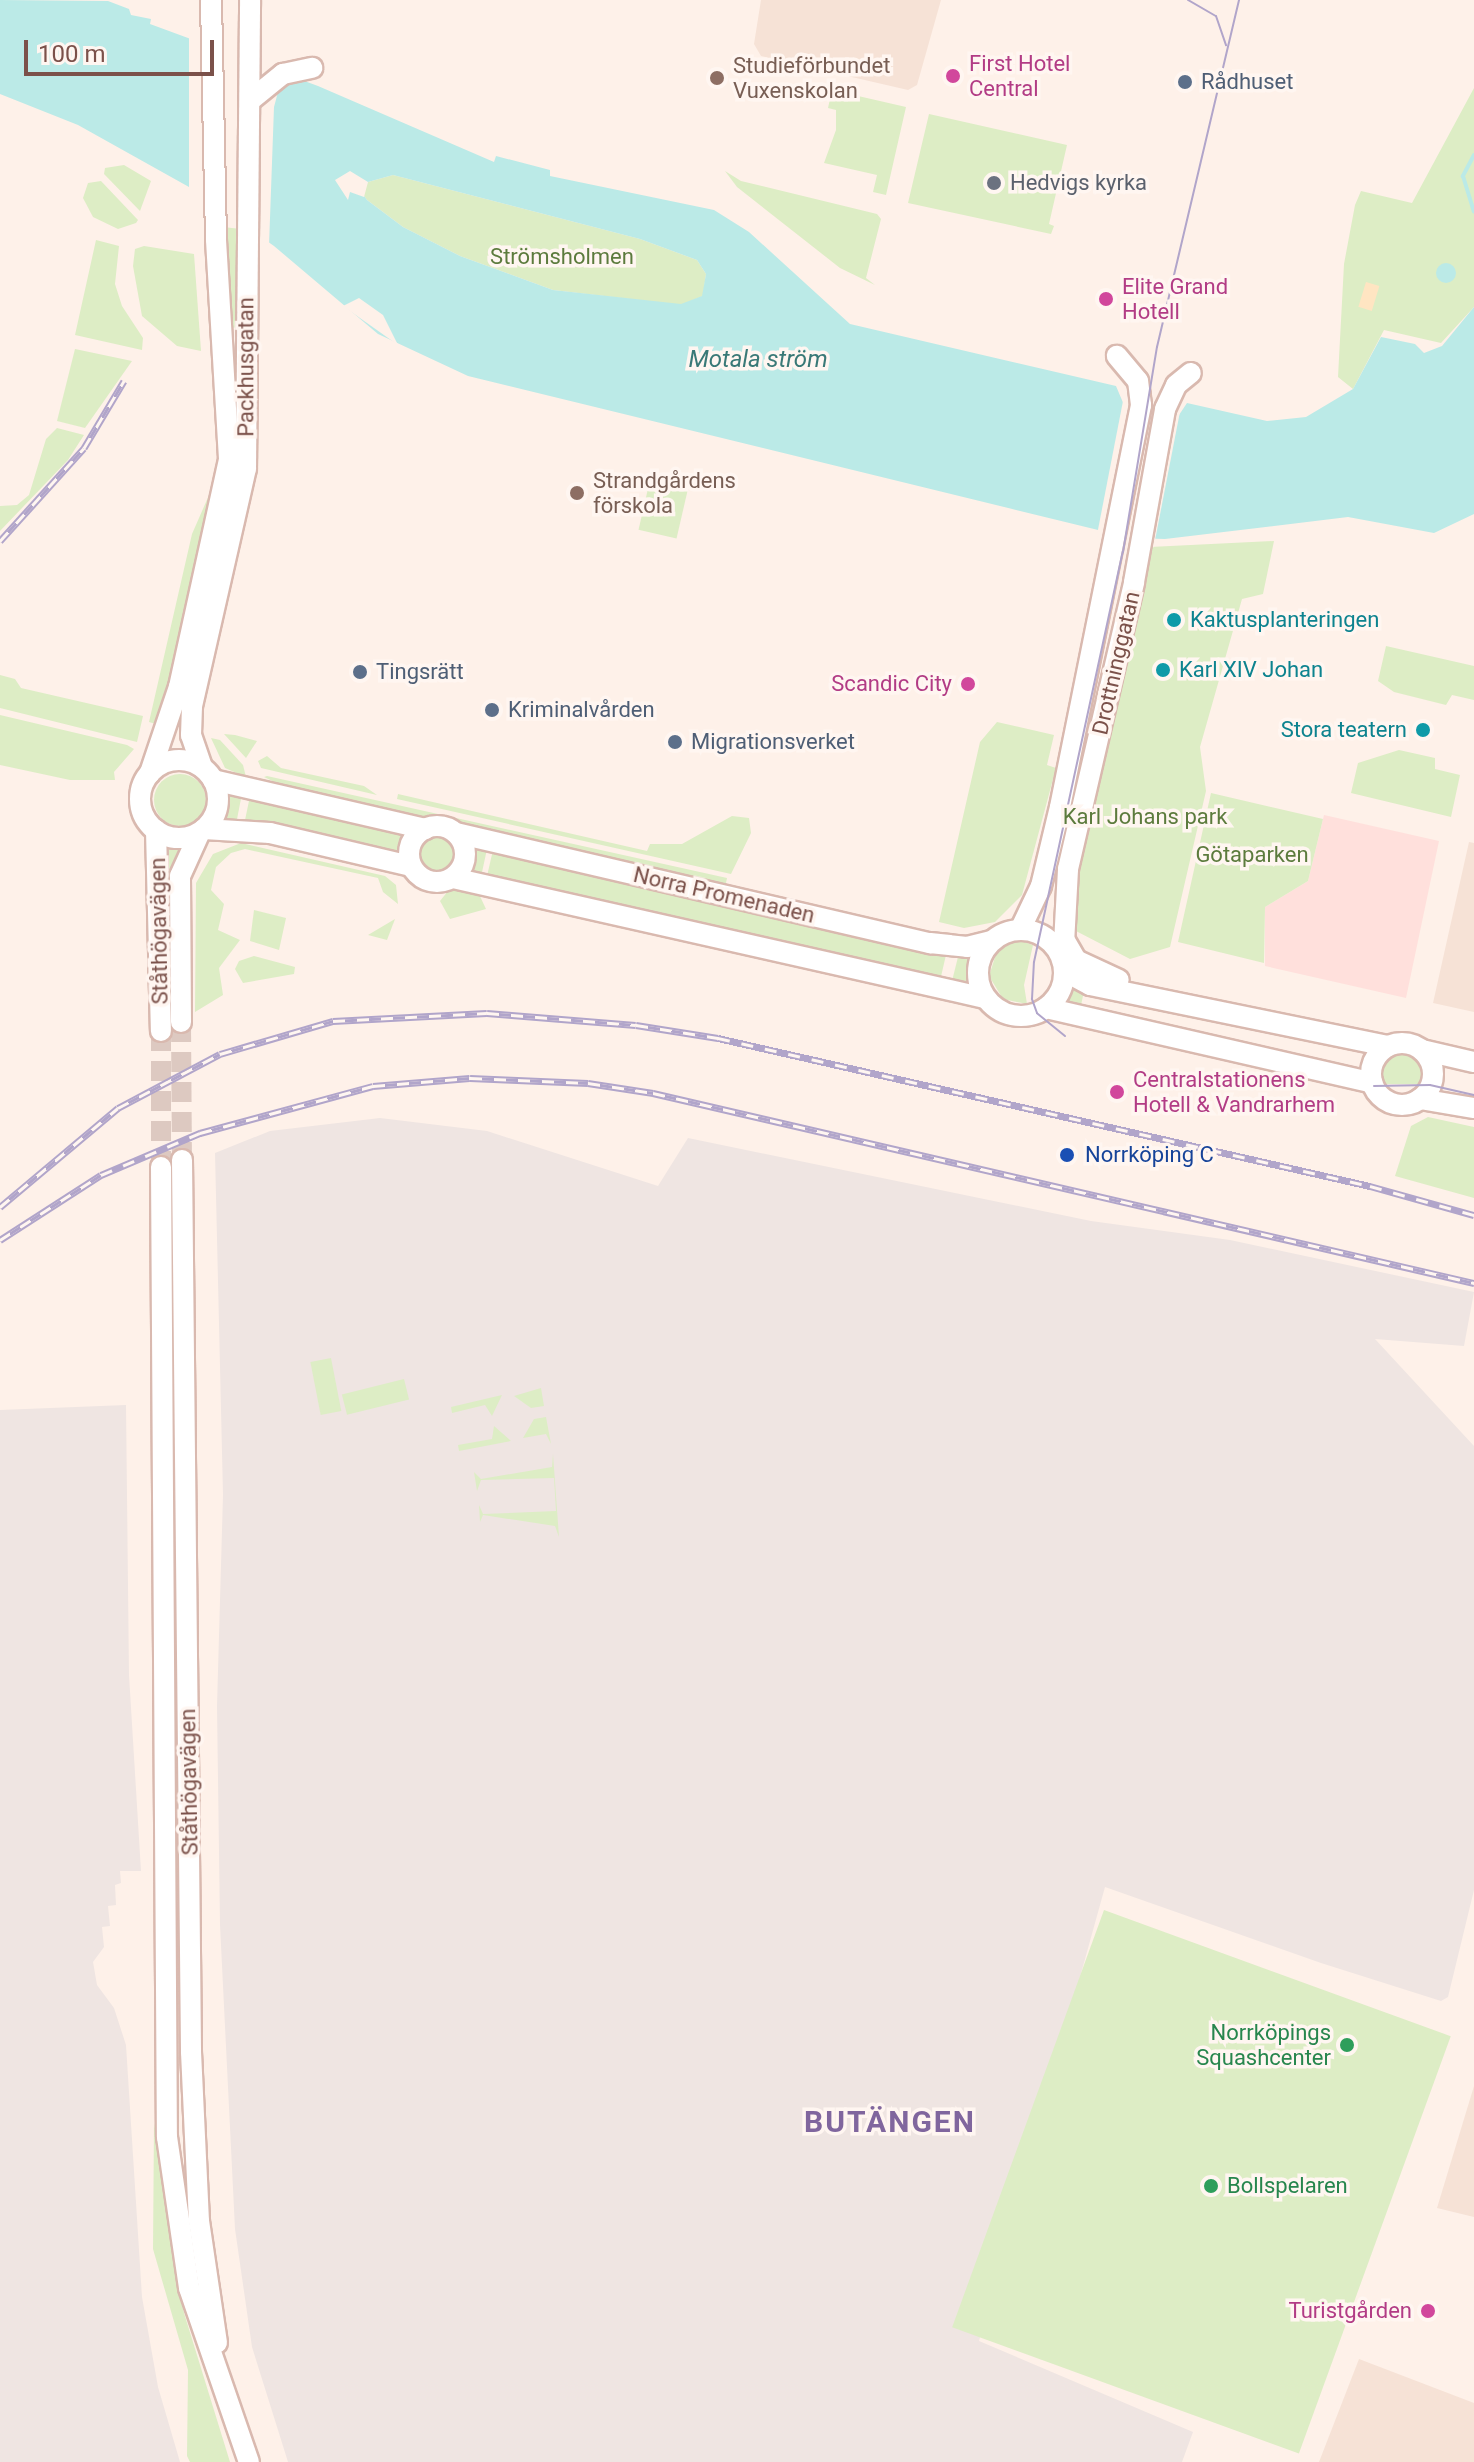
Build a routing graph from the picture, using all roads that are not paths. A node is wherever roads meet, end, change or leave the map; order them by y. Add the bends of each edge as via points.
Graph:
1 (211, 0) edge
2 (250, 0) edge
3 (312, 68) dead end
4 (252, 99) junction
5 (1117, 356) dead end
6 (1191, 373) dead end
7 (188, 688) junction
8 (157, 768) junction
9 (208, 771) junction
10 (425, 829) junction
11 (156, 830) junction
12 (202, 830) junction
13 (456, 833) junction
14 (411, 866) junction
15 (453, 878) junction
16 (1020, 930) junction
17 (1064, 938) junction
18 (991, 941) junction
19 (1063, 966) junction
20 (985, 998) junction
21 (1176, 999) junction
22 (1046, 1008) junction
23 (181, 1022) tunnel mouth
24 (161, 1031) tunnel mouth
25 (1388, 1046) junction
26 (1422, 1050) junction
27 (1474, 1062) edge
28 (1373, 1083) junction
29 (1420, 1099) junction
30 (1474, 1108) edge
31 (182, 1160) tunnel mouth
32 (161, 1167) tunnel mouth
33 (226, 2403) junction
34 (249, 2462) edge

1 - 7 main road, Packhusgatan via 215,209 229,459
2 - 4 main road, Packhusgatan
3 - 4 main road via 288,71
4 - 7 main road, Packhusgatan via 246,469
5 - 16 main road, Drottninggatan via 1138,381 1141,405 1041,886
6 - 17 main road, Drottninggatan via 1176,385 1165,409 1139,555 1068,869
7 - 8 main road, Packhusgatan via 176,735
7 - 9 main road, Packhusgatan
8 - 9 main road via 187,761
8 - 11 main road via 140,801
9 - 10 main road via 290,802
9 - 12 main road via 217,806
10 - 13 main road via 441,826
10 - 14 main road via 410,845
11 - 12 main road via 177,838
11 - 24 main road, Ståthögavägen
12 - 14 main road via 270,833
12 - 23 main road, Ståthögavägen via 180,876
13 - 15 main road via 465,856
13 - 18 main road, Norra Promenaden via 930,943 967,947
14 - 15 main road via 428,881
15 - 20 main road, Norra Promenaden
16 - 18 main road
16 - 19 main road via 1046,938
17 - 19 main road, Drottninggatan
17 - 21 main road via 1076,960 1094,971
18 - 20 main road via 979,962
19 - 21 main road via 1090,985
19 - 22 main road via 1059,993
20 - 22 main road via 1014,1016
21 - 25 main road
22 - 28 main road
25 - 26 main road via 1405,1043
25 - 28 main road via 1373,1064
26 - 27 main road
26 - 29 main road via 1433,1074
28 - 29 main road via 1391,1103
29 - 30 main road
31 - 33 main road, Ståthögavägen via 191,2065 199,2221
32 - 33 main road, Ståthögavägen via 168,1840 163,2068 171,2181 189,2288
33 - 34 main road, Ståthögavägen

